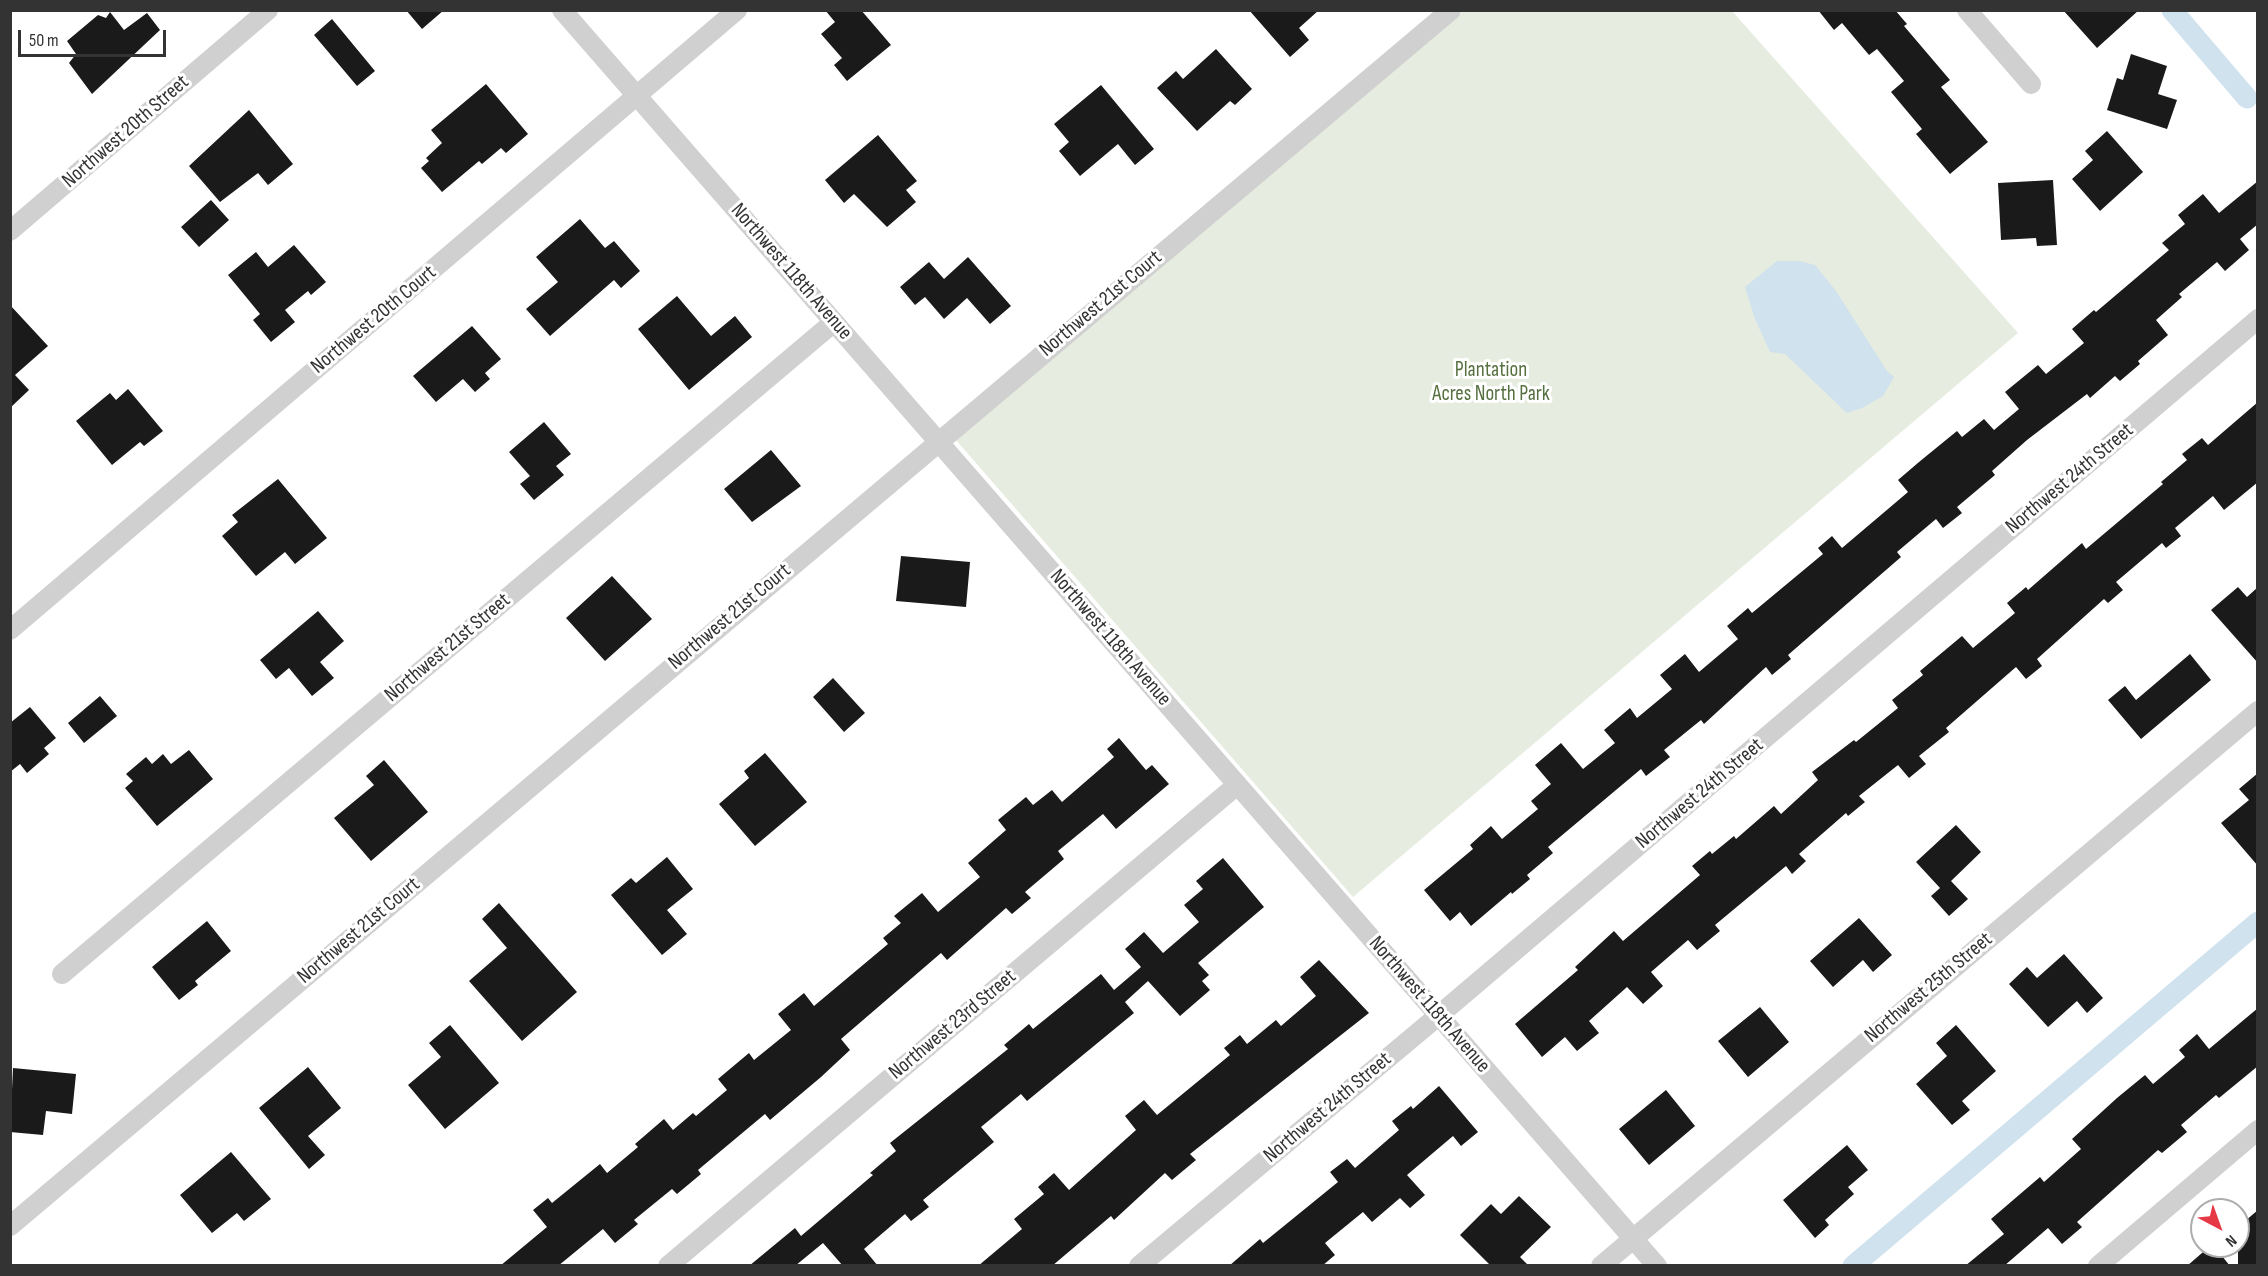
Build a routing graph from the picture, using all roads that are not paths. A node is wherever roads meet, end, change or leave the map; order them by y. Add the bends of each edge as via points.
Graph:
1 (268, 10) edge
2 (562, 10) edge
3 (737, 10) edge
4 (1451, 10) edge
5 (1967, 10) edge
6 (2031, 84) dead end
7 (638, 95) junction
8 (10, 231) edge
9 (2258, 319) edge
10 (834, 322) junction
11 (938, 441) junction
12 (10, 630) edge
13 (2258, 711) edge
14 (1237, 785) junction
15 (62, 974) dead end
16 (1438, 1016) junction
17 (2258, 1130) edge
18 (10, 1226) edge
19 (1634, 1238) junction
20 (668, 1266) edge
21 (1139, 1266) edge
22 (1601, 1266) edge
23 (1657, 1266) edge
24 (2098, 1266) edge

1 - 8 street, Northwest 20th Street
2 - 7 street, Northwest 118th Avenue
3 - 7 street, Northwest 20th Court
4 - 11 street, Northwest 21st Court
5 - 6 street
7 - 10 street, Northwest 118th Avenue
7 - 12 street, Northwest 20th Court
9 - 16 street, Northwest 24th Street
10 - 11 street, Northwest 118th Avenue
10 - 15 street, Northwest 21st Street
11 - 14 street, Northwest 118th Avenue
11 - 18 street, Northwest 21st Court
13 - 19 street, Northwest 25th Street
14 - 16 street, Northwest 118th Avenue
14 - 20 street, Northwest 23rd Street
16 - 19 street, Northwest 118th Avenue
16 - 21 street, Northwest 24th Street
17 - 24 street
19 - 22 street, Northwest 25th Street
19 - 23 street, Northwest 118th Avenue

